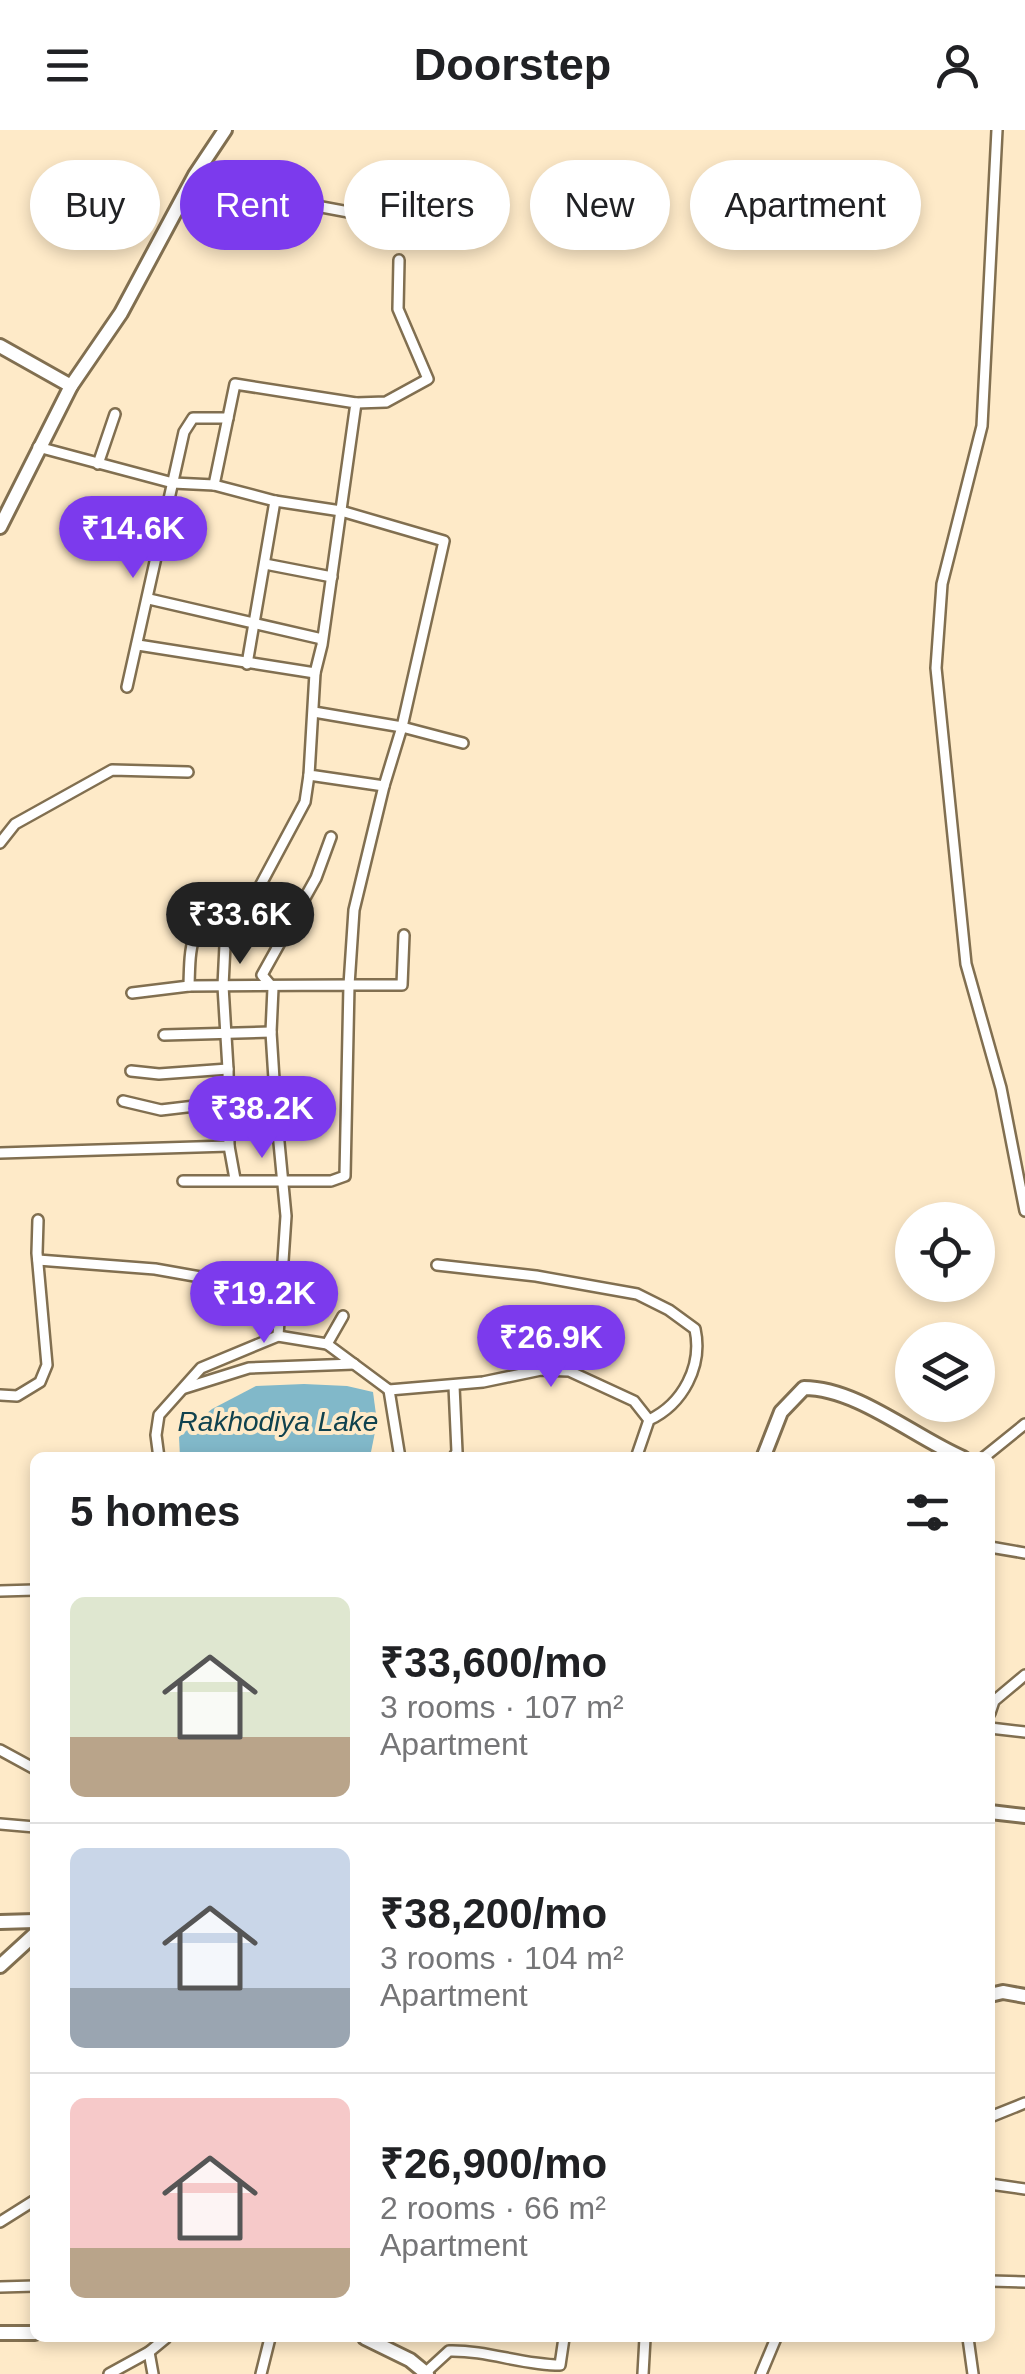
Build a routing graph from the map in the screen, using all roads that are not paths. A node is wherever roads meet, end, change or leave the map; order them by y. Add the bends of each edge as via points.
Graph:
1 (224, 130) edge
2 (996, 130) edge
3 (206, 160) edge
4 (180, 204) edge
5 (399, 260) dead end
6 (0, 346) edge
7 (71, 386) junction
8 (356, 403) junction
9 (115, 414) dead end
10 (228, 418) junction
11 (38, 448) junction
12 (98, 464) junction
13 (173, 482) junction
14 (214, 485) junction
15 (275, 501) junction
16 (342, 511) junction
17 (0, 527) edge
18 (265, 564) junction
19 (332, 576) junction
20 (149, 600) junction
21 (255, 624) junction
22 (322, 639) junction
23 (138, 645) junction
24 (247, 664) junction
25 (315, 673) junction
26 (127, 687) dead end
27 (314, 712) junction
28 (402, 726) junction
29 (463, 743) dead end
30 (188, 772) dead end
31 (309, 775) junction
32 (384, 786) junction
33 (331, 838) dead end
34 (0, 842) edge
35 (246, 907) junction
36 (404, 935) dead end
37 (189, 986) junction
38 (223, 986) junction
39 (349, 986) junction
40 (273, 988) junction
41 (132, 993) dead end
42 (271, 1032) junction
43 (225, 1034) junction
44 (164, 1035) dead end
45 (228, 1069) junction
46 (131, 1071) dead end
47 (123, 1101) dead end
48 (229, 1102) junction
49 (228, 1146) junction
50 (0, 1153) edge
51 (235, 1179) junction
52 (284, 1181) junction
53 (183, 1182) dead end
54 (1025, 1211) edge
55 (38, 1220) dead end
56 (38, 1260) junction
57 (437, 1266) dead end
58 (206, 1278) dead end
59 (343, 1316) dead end
60 (278, 1336) junction
61 (327, 1344) junction
62 (354, 1364) junction
63 (454, 1386) junction
64 (182, 1388) junction
65 (389, 1390) junction
66 (0, 1396) edge
67 (649, 1420) junction
68 (1025, 1424) edge
69 (159, 1452) edge
70 (399, 1452) edge
71 (457, 1452) edge
72 (638, 1452) edge
73 (764, 1452) edge
74 (949, 1452) edge
75 (990, 1452) edge
76 (995, 1548) edge
77 (1025, 1553) edge
78 (30, 1590) edge
79 (0, 1591) edge
80 (1025, 1675) edge
81 (995, 1700) edge
82 (995, 1729) edge
83 (1025, 1732) edge
84 (0, 1750) edge
85 (30, 1765) edge
86 (995, 1813) edge
87 (1025, 1816) edge
88 (0, 1824) edge
89 (30, 1827) edge
90 (30, 1921) edge
91 (0, 1922) edge
92 (30, 1939) edge
93 (0, 1966) edge
94 (995, 1994) edge
95 (1025, 1996) edge
96 (1025, 2102) edge
97 (995, 2116) edge
98 (995, 2185) edge
99 (1025, 2190) edge
100 (30, 2203) edge
101 (0, 2222) edge
102 (995, 2282) edge
103 (1025, 2282) edge
104 (30, 2286) edge
105 (0, 2287) edge
106 (0, 2333) edge
107 (30, 2333) edge
108 (161, 2342) edge
109 (269, 2342) edge
110 (373, 2342) edge
111 (563, 2342) edge
112 (645, 2342) edge
113 (774, 2342) edge
114 (968, 2342) edge
115 (149, 2352) junction
116 (426, 2373) edge
117 (110, 2374) edge
118 (153, 2374) edge
119 (261, 2374) edge
120 (643, 2374) edge
121 (762, 2374) edge
122 (972, 2374) edge

1 - 3 street
2 - 54 street via 982,426 942,584 936,668 966,964 1001,1088
4 - 7 street
5 - 8 street via 398,309 428,379 386,402
6 - 7 street
7 - 11 street
8 - 10 street via 236,384
8 - 16 street
9 - 12 street
10 - 13 street via 189,422
10 - 14 street
11 - 12 street
11 - 17 street
12 - 13 street
13 - 14 street
13 - 20 street
14 - 15 street
15 - 16 street
15 - 18 street
16 - 19 street
16 - 28 street via 444,541
18 - 19 street
18 - 21 street
19 - 22 street
20 - 21 street
20 - 23 street
21 - 22 street
21 - 24 street
22 - 25 street
23 - 24 street
23 - 26 street
24 - 25 street
25 - 27 street
27 - 28 street
27 - 31 street
28 - 29 street
28 - 32 street
30 - 34 street via 112,770 15,824
31 - 32 street
31 - 35 street via 304,802
32 - 39 street via 354,910
33 - 40 street via 262,975
35 - 37 street via 219,896 198,924 190,941
35 - 38 street via 225,945
36 - 39 street via 402,985
37 - 38 street
37 - 41 street
38 - 40 street
38 - 43 street
39 - 40 street
39 - 52 street via 345,1176
40 - 42 street
42 - 43 street
42 - 52 street
43 - 44 street
43 - 45 street
45 - 46 street
45 - 48 street
47 - 48 street via 161,1110
48 - 49 street
49 - 50 street
49 - 51 street
51 - 52 street
51 - 53 street
52 - 60 street
55 - 56 street
56 - 58 street
56 - 66 street via 47,1364 40,1382 17,1396
57 - 67 street via 637,1294 682,1319 695,1329 695,1366 667,1412
59 - 61 street
60 - 61 street
60 - 64 street via 210,1362
61 - 62 street
62 - 64 street via 268,1365
62 - 65 street
63 - 65 street
63 - 67 street via 569,1371 634,1401
63 - 71 street
64 - 69 street via 158,1415
65 - 70 street
67 - 72 street
68 - 75 street
73 - 74 street via 781,1412 804,1388 857,1401
76 - 77 street
78 - 79 street
80 - 81 street
82 - 83 street
84 - 85 street
86 - 87 street
88 - 89 street
90 - 91 street
92 - 93 street
94 - 95 street
96 - 97 street
98 - 99 street
100 - 101 street
102 - 103 street
104 - 105 street
106 - 107 street
108 - 115 street
109 - 119 street
110 - 116 street
111 - 116 street via 560,2365 449,2350
112 - 120 street
113 - 121 street
114 - 122 street
115 - 117 street
115 - 118 street

